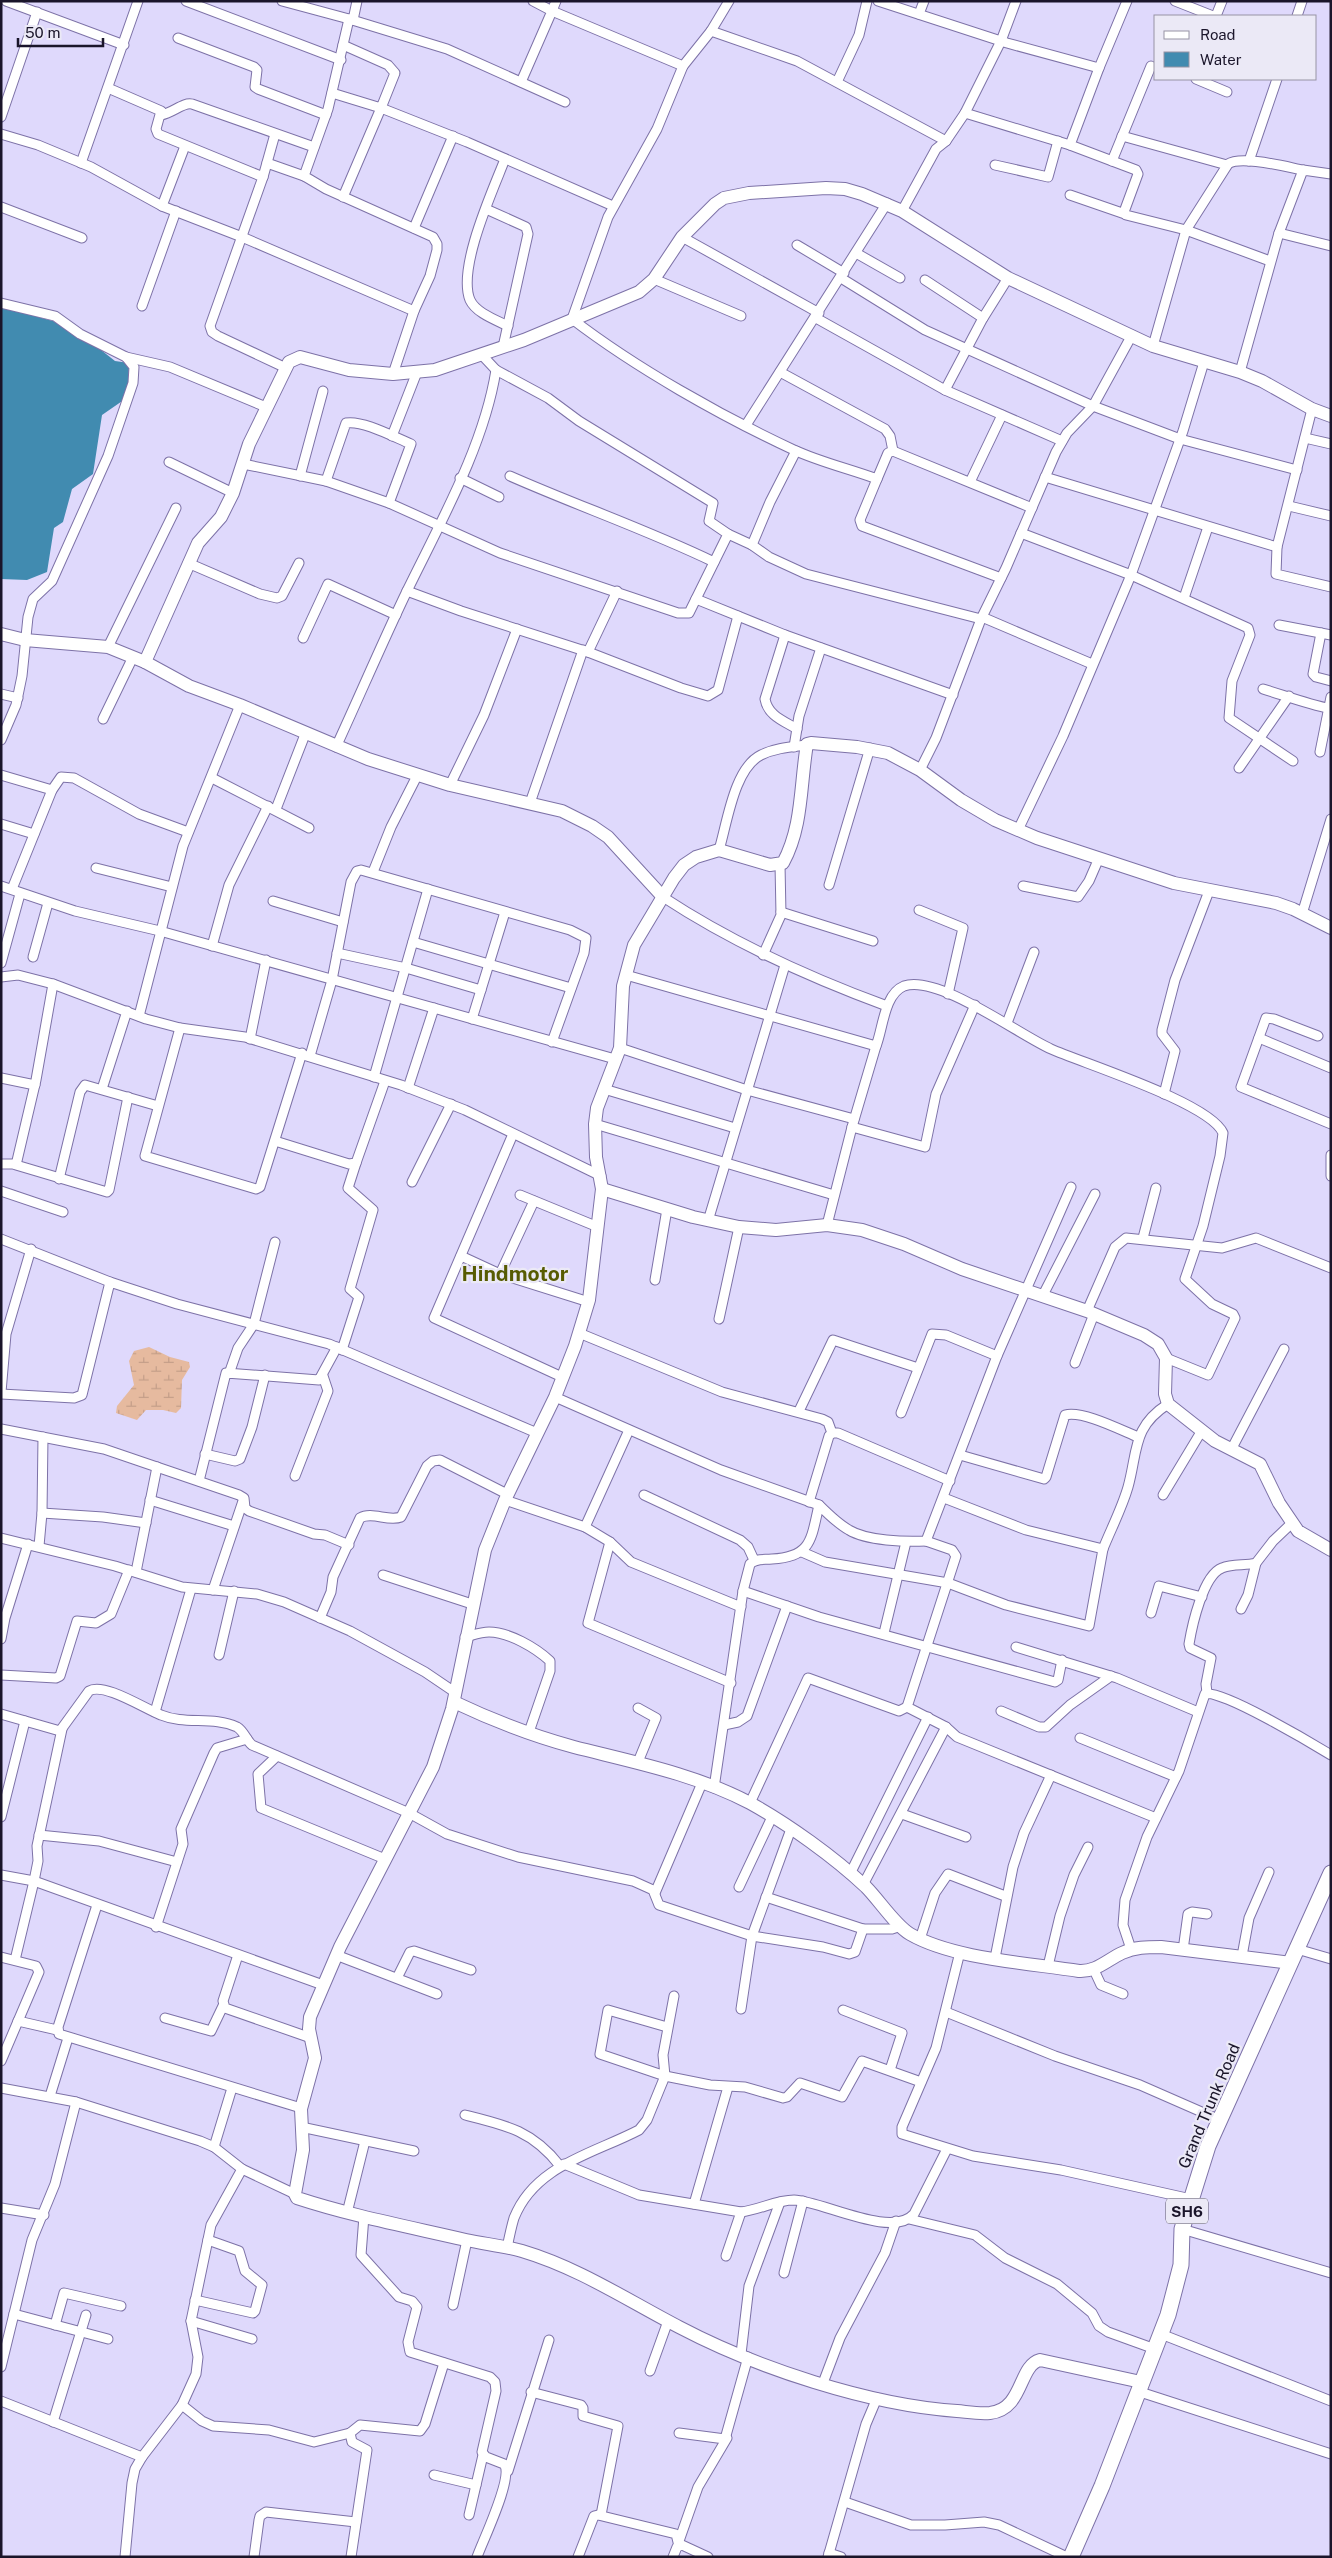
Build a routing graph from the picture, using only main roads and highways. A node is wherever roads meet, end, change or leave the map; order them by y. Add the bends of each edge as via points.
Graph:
1 (1331, 1873) edge
2 (1071, 2557) edge

1 - 2 main road, Grand Trunk Road / SH6 via 1203,2160 1182,2229 1180,2265 1161,2334

